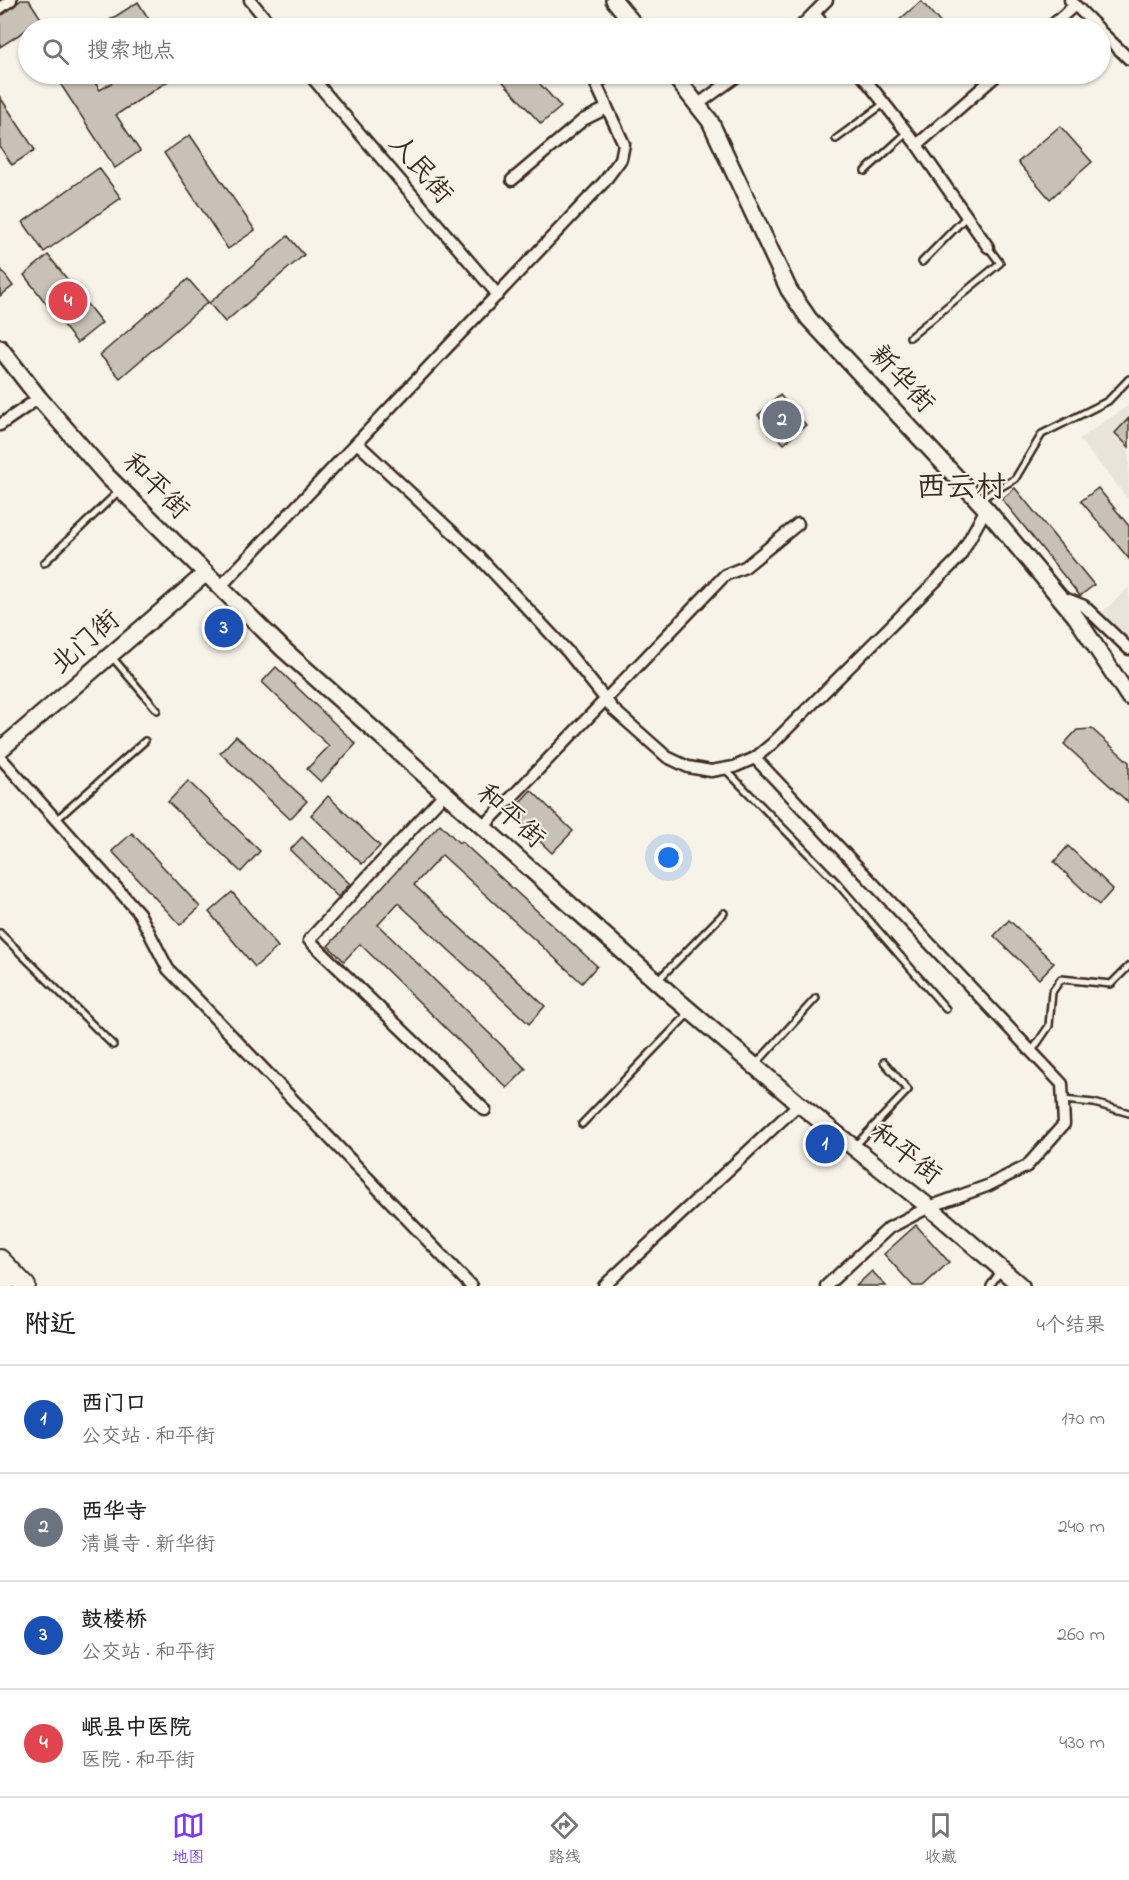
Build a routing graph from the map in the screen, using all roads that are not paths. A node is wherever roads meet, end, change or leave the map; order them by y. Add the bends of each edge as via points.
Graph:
1 (11, 0) edge
2 (250, 0) edge
3 (614, 0) edge
4 (827, 0) edge
5 (1073, 2) edge
6 (0, 8) edge
7 (814, 13) junction
8 (265, 18) edge
9 (628, 18) edge
10 (809, 18) edge
11 (818, 18) edge
12 (1058, 18) edge
13 (1088, 18) edge
14 (1111, 41) edge
15 (1129, 59) edge
16 (318, 84) edge
17 (596, 84) edge
18 (681, 84) edge
19 (726, 84) edge
20 (869, 84) edge
21 (986, 84) edge
22 (885, 103) junction
23 (698, 105) junction
24 (607, 108) junction
25 (908, 132) junction
26 (836, 140) dead end
27 (917, 144) junction
28 (865, 171) dead end
29 (512, 180) dead end
30 (967, 216) junction
31 (988, 247) joint
32 (922, 262) dead end
33 (498, 295) junction
34 (910, 337) dead end
35 (0, 348) edge
36 (1129, 380) edge
37 (39, 398) junction
38 (0, 425) edge
39 (357, 443) junction
40 (121, 489) junction
41 (983, 504) junction
42 (798, 524) dead end
43 (44, 562) dead end
44 (206, 573) junction
45 (220, 587) junction
46 (1059, 596) junction
47 (1129, 649) edge
48 (111, 655) junction
49 (1129, 697) edge
50 (604, 698) junction
51 (157, 710) dead end
52 (145, 741) dead end
53 (0, 750) edge
54 (0, 757) edge
55 (755, 758) junction
56 (724, 769) junction
57 (445, 793) junction
58 (56, 820) junction
59 (483, 827) junction
60 (724, 913) dead end
61 (0, 933) edge
62 (1129, 966) edge
63 (657, 981) junction
64 (816, 998) dead end
65 (946, 1009) dead end
66 (691, 1011) junction
67 (113, 1045) dead end
68 (1032, 1051) junction
69 (885, 1062) dead end
70 (754, 1065) junction
71 (1063, 1100) junction
72 (799, 1104) junction
73 (485, 1110) dead end
74 (1129, 1113) edge
75 (582, 1124) dead end
76 (854, 1147) junction
77 (929, 1207) junction
78 (0, 1260) edge
79 (1002, 1269) junction
80 (0, 1281) edge
81 (4, 1286) edge
82 (26, 1286) edge
83 (471, 1286) edge
84 (604, 1286) edge
85 (826, 1286) edge
86 (990, 1286) edge
87 (1021, 1286) edge

1 - 6 street
2 - 8 street
3 - 9 main road
4 - 7 street
5 - 12 street
5 - 13 street
7 - 10 street
7 - 11 street
14 - 15 street
16 - 33 street, 人民街
17 - 24 street
18 - 23 main road, 新华街
19 - 23 street
20 - 22 street
21 - 27 street
22 - 25 street
22 - 26 lane
23 - 41 main road, 新华街 via 710,121 789,290 809,319
24 - 29 street via 583,120
24 - 33 street via 624,144 621,159
25 - 27 street
25 - 28 lane
27 - 30 street
30 - 31 street
30 - 32 lane
31 - 34 lane via 1000,263
33 - 39 street
35 - 37 main road, 和平街
36 - 41 lane via 1108,401 1042,434 1015,479
37 - 38 street
37 - 40 main road, 和平街
39 - 45 street
39 - 50 street via 478,556 567,651
40 - 43 lane
40 - 44 main road, 和平街
41 - 46 main road, 新华街
41 - 55 street via 959,558
42 - 50 street via 745,567 725,575
44 - 45 main road, 和平街
44 - 48 main road, 北门街
45 - 57 main road, 和平街 via 283,649
46 - 47 street via 1084,606
46 - 49 main road, 新华街
48 - 51 lane
48 - 53 main road, 北门街
50 - 56 street via 667,757 688,767
50 - 59 street
52 - 58 lane
54 - 58 street
55 - 56 street
55 - 68 street
56 - 65 lane via 837,883
57 - 59 main road, 和平街
57 - 73 street via 309,940
58 - 83 street via 138,913 168,969
59 - 63 main road, 和平街
60 - 63 lane
61 - 67 lane
62 - 68 lane via 1111,984 1061,979 1052,992 1049,1026
63 - 66 main road, 和平街
64 - 70 lane
66 - 70 main road, 和平街
66 - 75 lane
68 - 71 street via 1062,1084
69 - 76 lane via 908,1090
70 - 72 main road, 和平街
71 - 74 lane via 1094,1103
71 - 77 street via 1064,1124 1026,1166 987,1186
72 - 76 main road, 和平街
72 - 84 street
76 - 77 main road, 和平街
77 - 79 main road, 和平街
77 - 85 street via 889,1228
78 - 82 main road
79 - 86 lane
79 - 87 main road, 和平街
80 - 81 main road

